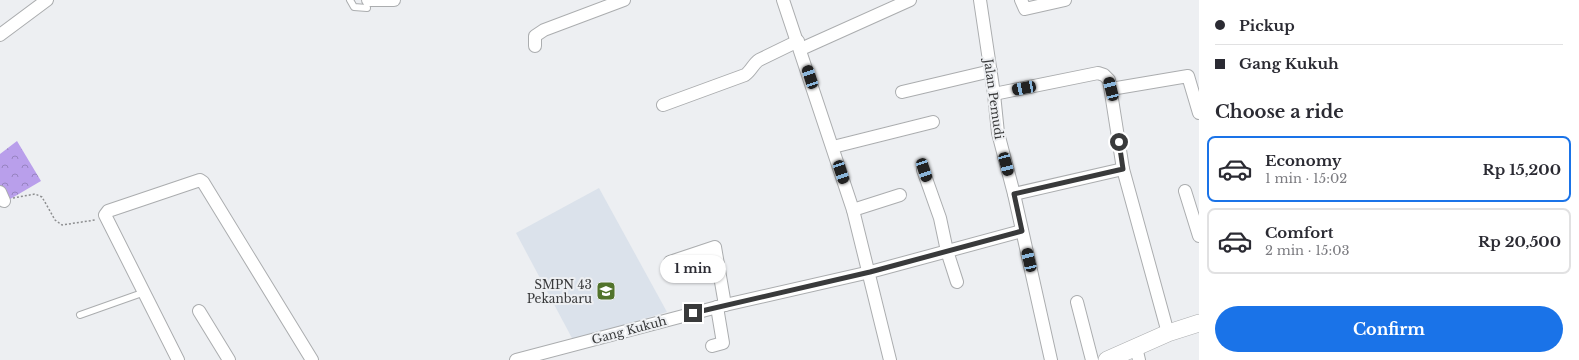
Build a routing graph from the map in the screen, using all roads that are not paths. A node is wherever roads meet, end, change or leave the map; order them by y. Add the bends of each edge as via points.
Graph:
1 (47, 0) edge
2 (350, 0) edge
3 (394, 0) edge
4 (624, 0) edge
5 (783, 0) edge
6 (910, 0) edge
7 (980, 0) edge
8 (1021, 0) edge
9 (1065, 0) edge
10 (368, 4) edge
11 (0, 35) edge
12 (800, 45) junction
13 (535, 46) dead end
14 (991, 71) junction
15 (1111, 89) junction
16 (902, 92) dead end
17 (994, 94) junction
18 (663, 105) dead end
19 (1199, 113) edge
20 (933, 122) dead end
21 (833, 147) junction
22 (1123, 169) junction
23 (924, 170) dead end
24 (1185, 191) dead end
25 (1014, 194) junction
26 (900, 195) dead end
27 (853, 210) junction
28 (1022, 231) junction
29 (1199, 236) edge
30 (947, 251) junction
31 (670, 262) dead end
32 (870, 272) junction
33 (957, 282) dead end
34 (145, 292) junction
35 (1077, 302) dead end
36 (721, 306) junction
37 (199, 311) dead end
38 (80, 315) dead end
39 (1199, 323) edge
40 (1168, 333) junction
41 (712, 346) dead end
42 (1138, 353) edge
43 (178, 360) edge
44 (228, 360) edge
45 (312, 360) edge
46 (516, 360) edge
47 (890, 360) edge
48 (1051, 360) edge
49 (1104, 360) edge

1 - 11 street
2 - 10 lane via 354,7
3 - 10 street
4 - 13 street via 544,30 535,36
5 - 12 street
6 - 12 street
7 - 14 street, Jalan Pemudi
8 - 9 street via 1025,9
12 - 18 street via 759,60 745,75
12 - 21 street
14 - 16 street
14 - 17 street, Jalan Pemudi
15 - 17 street via 1107,77 1098,73
15 - 19 street via 1188,76
15 - 22 street
17 - 25 street, Jalan Pemudi via 998,133
20 - 21 street
21 - 27 street
22 - 25 street
22 - 40 street
23 - 30 street via 940,218
24 - 29 street
25 - 28 street, Jalan Pemudi
26 - 27 street
27 - 32 street
28 - 30 street, Gang Kukuh
28 - 48 street, Jalan Pemudi
30 - 32 street, Gang Kukuh
30 - 33 street
31 - 36 street via 715,247
32 - 36 street, Gang Kukuh
32 - 47 street
34 - 38 lane
34 - 43 street
34 - 45 street via 105,217 108,211 202,181
35 - 49 street
36 - 41 street via 723,343
36 - 46 street, Gang Kukuh
37 - 44 street
39 - 40 main road
40 - 42 main road
42 - 49 main road

